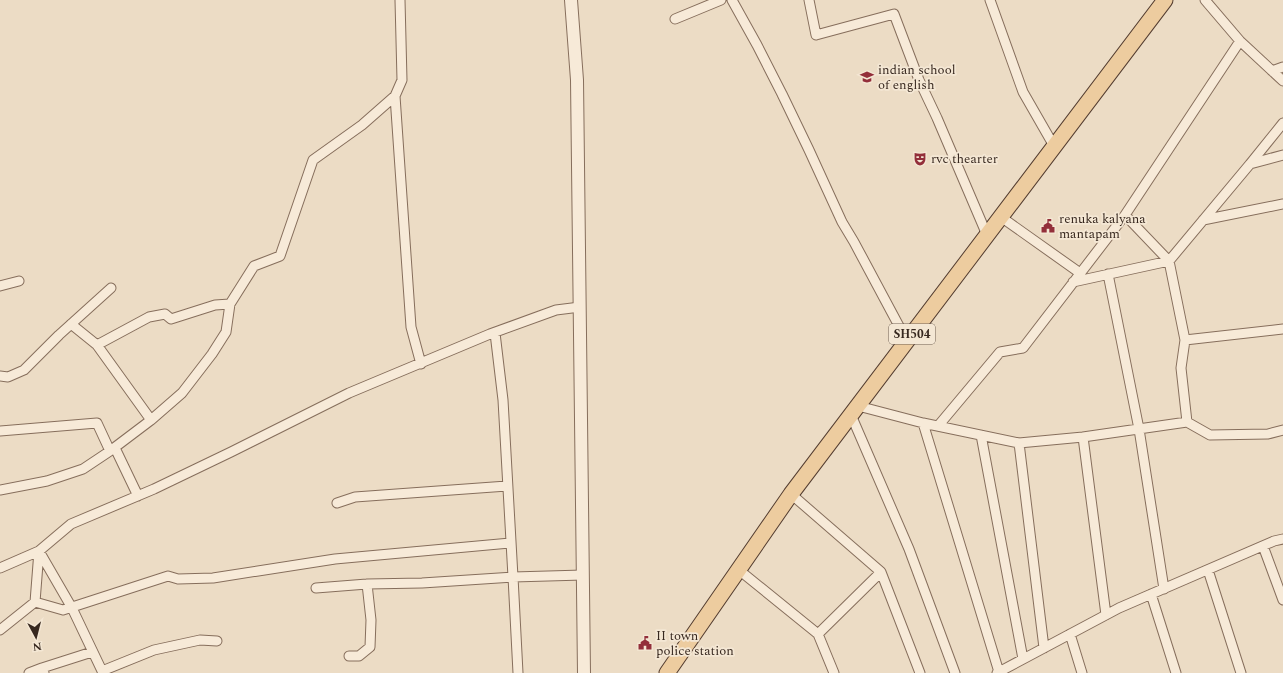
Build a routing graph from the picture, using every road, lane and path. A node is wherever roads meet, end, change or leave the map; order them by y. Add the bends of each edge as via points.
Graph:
1 (400, 0) edge
2 (571, 0) edge
3 (721, 0) edge
4 (732, 0) edge
5 (809, 0) edge
6 (990, 0) edge
7 (1165, 0) edge
8 (1205, 0) edge
9 (675, 19) dead end
10 (1240, 41) junction
11 (1283, 67) edge
12 (1272, 71) junction
13 (1283, 80) edge
14 (395, 96) junction
15 (1283, 123) edge
16 (1054, 146) junction
17 (1283, 155) edge
18 (1250, 164) junction
19 (1283, 204) edge
20 (1125, 215) junction
21 (1000, 217) junction
22 (1203, 220) junction
23 (987, 235) junction
24 (1169, 261) junction
25 (1080, 273) junction
26 (1108, 274) junction
27 (19, 281) dead end
28 (1074, 282) junction
29 (0, 286) edge
30 (111, 288) dead end
31 (230, 304) junction
32 (580, 307) junction
33 (71, 324) junction
34 (1283, 329) edge
35 (495, 333) junction
36 (1185, 340) junction
37 (907, 341) junction
38 (97, 345) junction
39 (421, 364) junction
40 (0, 376) edge
41 (854, 411) junction
42 (151, 420) junction
43 (1188, 422) junction
44 (923, 423) junction
45 (938, 426) junction
46 (1139, 429) junction
47 (1283, 430) edge
48 (0, 431) edge
49 (981, 435) junction
50 (1082, 437) junction
51 (1020, 443) junction
52 (112, 450) junction
53 (507, 486) junction
54 (0, 490) edge
55 (792, 494) junction
56 (138, 496) junction
57 (337, 503) dead end
58 (1283, 539) edge
59 (511, 543) junction
60 (1263, 546) junction
61 (39, 551) junction
62 (0, 568) edge
63 (740, 570) junction
64 (1208, 570) junction
65 (882, 572) junction
66 (583, 575) junction
67 (513, 577) junction
68 (367, 584) junction
69 (316, 588) dead end
70 (1164, 589) junction
71 (1152, 594) junction
72 (1283, 600) edge
73 (35, 602) junction
74 (72, 608) junction
75 (1106, 615) junction
76 (0, 630) edge
77 (818, 634) junction
78 (1070, 634) junction
79 (217, 641) dead end
80 (1044, 648) junction
81 (92, 652) junction
82 (349, 656) dead end
83 (1023, 659) junction
84 (43, 670) edge
85 (103, 672) edge
86 (1003, 672) edge
87 (29, 673) edge
88 (518, 673) edge
89 (584, 673) edge
90 (667, 673) edge
91 (834, 673) edge
92 (920, 673) edge
93 (955, 673) edge
94 (1082, 673) edge
95 (1176, 673) edge
96 (1241, 673) edge

1 - 14 street via 402,80
2 - 32 street via 577,80
3 - 9 street
4 - 37 street via 785,101 842,222
5 - 23 street via 816,35 894,14 918,80
6 - 16 street via 1023,92
7 - 16 main road, SH504
8 - 10 street
10 - 12 street
10 - 20 street
11 - 12 street
12 - 13 street
14 - 31 street via 362,125 313,160 280,256 254,266
14 - 39 street via 411,327
15 - 18 street
16 - 21 main road, SH504
17 - 18 street
18 - 22 street
19 - 22 street
20 - 24 street
20 - 25 street
21 - 23 main road, SH504
21 - 25 street
22 - 24 street
23 - 37 main road, SH504
24 - 26 street
24 - 36 street
25 - 28 street
26 - 28 street
26 - 46 street
27 - 29 street
28 - 45 street via 1023,348 1000,352
30 - 33 street
31 - 38 street via 215,305 171,319 165,314 149,317
31 - 42 street via 226,332 212,354 182,393
32 - 35 street via 556,310
32 - 66 street
33 - 38 street
33 - 40 street via 24,370 8,377
34 - 36 street
35 - 39 street
35 - 53 street via 503,400
36 - 43 street via 1181,368
37 - 41 main road, SH504
38 - 42 street
39 - 56 street via 349,393
41 - 44 street
41 - 55 main road, SH504
41 - 93 street
42 - 52 street
43 - 46 street
43 - 47 street via 1210,435 1268,434
44 - 45 street
44 - 86 street
45 - 49 street
46 - 50 street
46 - 70 street
48 - 52 street via 97,423
49 - 51 street
49 - 83 street
50 - 51 street
50 - 75 street
51 - 80 street
52 - 54 street via 83,469 47,481
52 - 56 street
53 - 57 street via 355,497
53 - 59 street
55 - 63 main road, SH504
55 - 65 street
56 - 61 street via 72,524
58 - 60 street
59 - 67 street
59 - 74 street via 335,559 213,578 178,579 168,576
60 - 64 street
60 - 72 street
61 - 62 street
61 - 73 street
61 - 74 street
63 - 77 street
63 - 90 main road, SH504
64 - 70 street
64 - 96 street
65 - 77 street
65 - 92 street
66 - 67 street
66 - 89 street
67 - 68 street
67 - 88 street
68 - 69 street
68 - 82 street via 371,620 370,647 359,656
70 - 71 street
71 - 75 street
71 - 95 street
73 - 74 street via 63,610
73 - 76 street
74 - 81 street
75 - 78 street
77 - 91 street
78 - 80 street
78 - 94 street
79 - 85 street via 200,640 154,650
80 - 83 street
81 - 84 street
81 - 85 street
83 - 86 street
84 - 87 street

